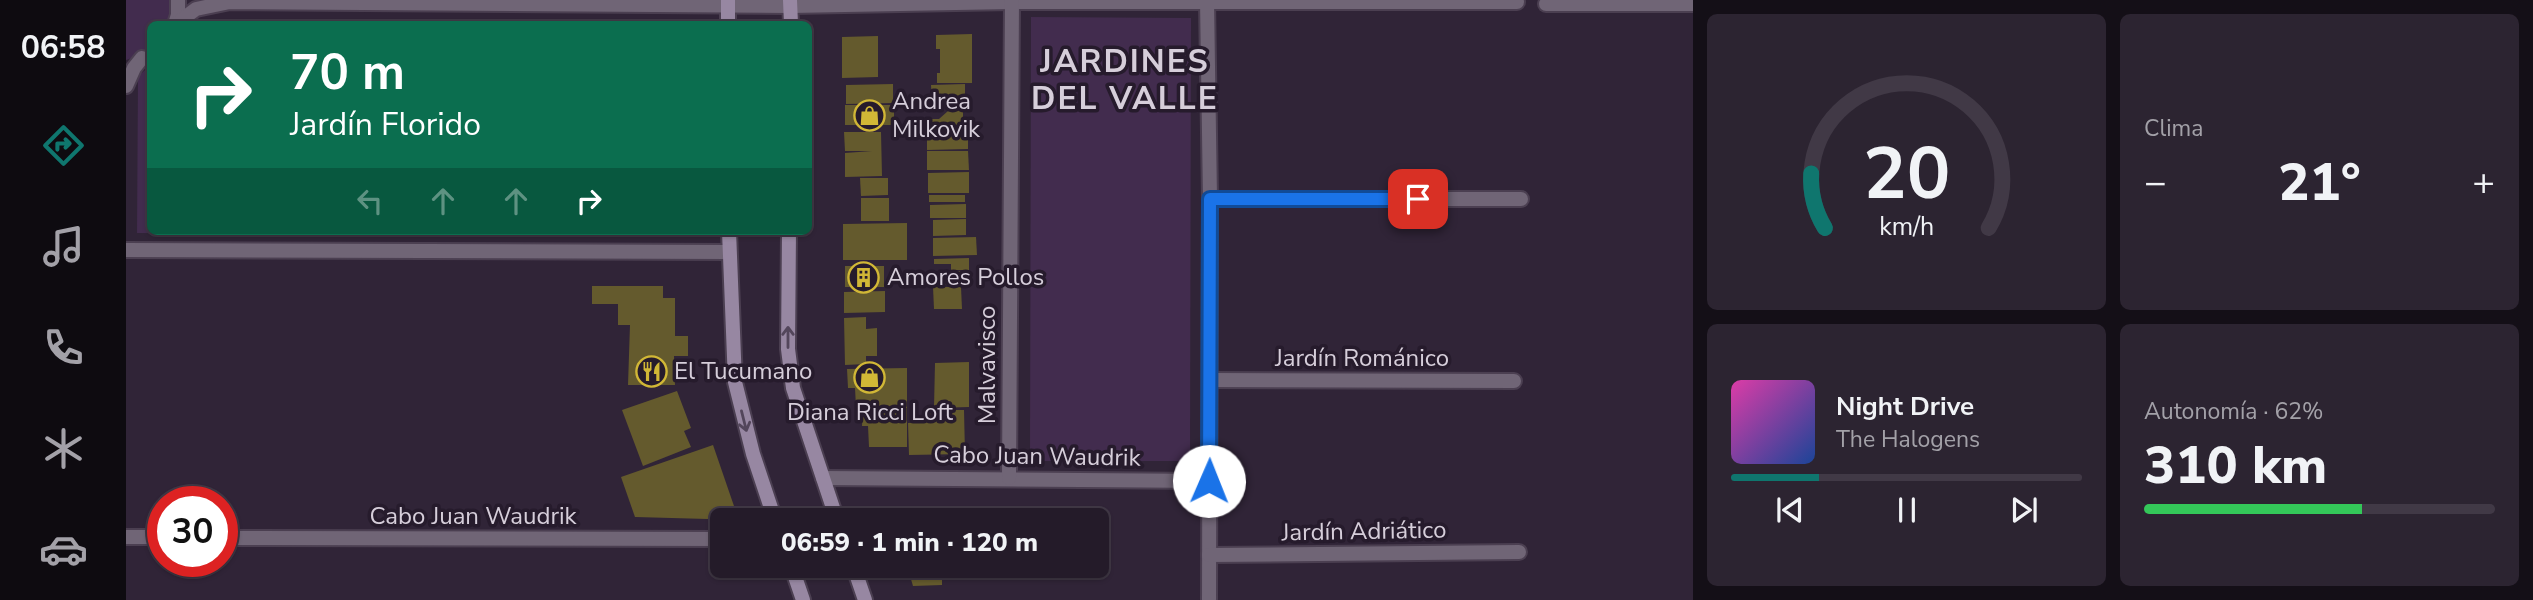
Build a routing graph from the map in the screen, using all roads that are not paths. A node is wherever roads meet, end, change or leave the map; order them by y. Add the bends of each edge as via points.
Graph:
1 (177, 0) edge
2 (223, 1) edge
3 (1012, 1) edge
4 (1207, 1) edge
5 (1517, 2) dead end
6 (728, 3) edge
7 (790, 3) edge
8 (1546, 4) dead end
9 (1693, 4) edge
10 (176, 21) edge
11 (179, 21) edge
12 (728, 21) edge
13 (791, 21) edge
14 (146, 56) edge
15 (126, 61) edge
16 (126, 86) edge
17 (1210, 199) junction
18 (1521, 199) dead end
19 (729, 235) edge
20 (789, 235) edge
21 (126, 250) edge
22 (729, 252) junction
23 (1210, 380) junction
24 (1514, 381) dead end
25 (823, 478) junction
26 (1009, 478) junction
27 (1209, 481) junction
28 (771, 508) edge
29 (834, 508) edge
30 (126, 537) edge
31 (147, 537) edge
32 (238, 538) edge
33 (710, 539) edge
34 (1519, 552) dead end
35 (1209, 555) junction
36 (795, 578) edge
37 (858, 578) edge
38 (803, 600) edge
39 (866, 600) edge
40 (1209, 600) edge

1 - 10 street
2 - 6 street
2 - 11 street via 196,9
3 - 4 street
3 - 7 street
3 - 26 street, Malvavisco
4 - 5 street
4 - 17 street
6 - 7 street
6 - 12 main road
7 - 13 main road
8 - 9 street
14 - 15 street
14 - 16 street
17 - 18 street
17 - 23 street
19 - 22 main road
25 -> 20 main road via 789,365
21 - 22 street
22 -> 28 main road via 735,382
23 - 24 street, Jardín Románico
23 - 27 street
25 - 26 street, Cabo Juan Waudrik
25 - 29 main road
26 - 27 street, Cabo Juan Waudrik
27 - 35 street
30 - 31 street
32 - 33 street, Cabo Juan Waudrik
34 - 35 street, Jardín Adriático
35 - 40 street
36 - 38 main road
37 - 39 main road

